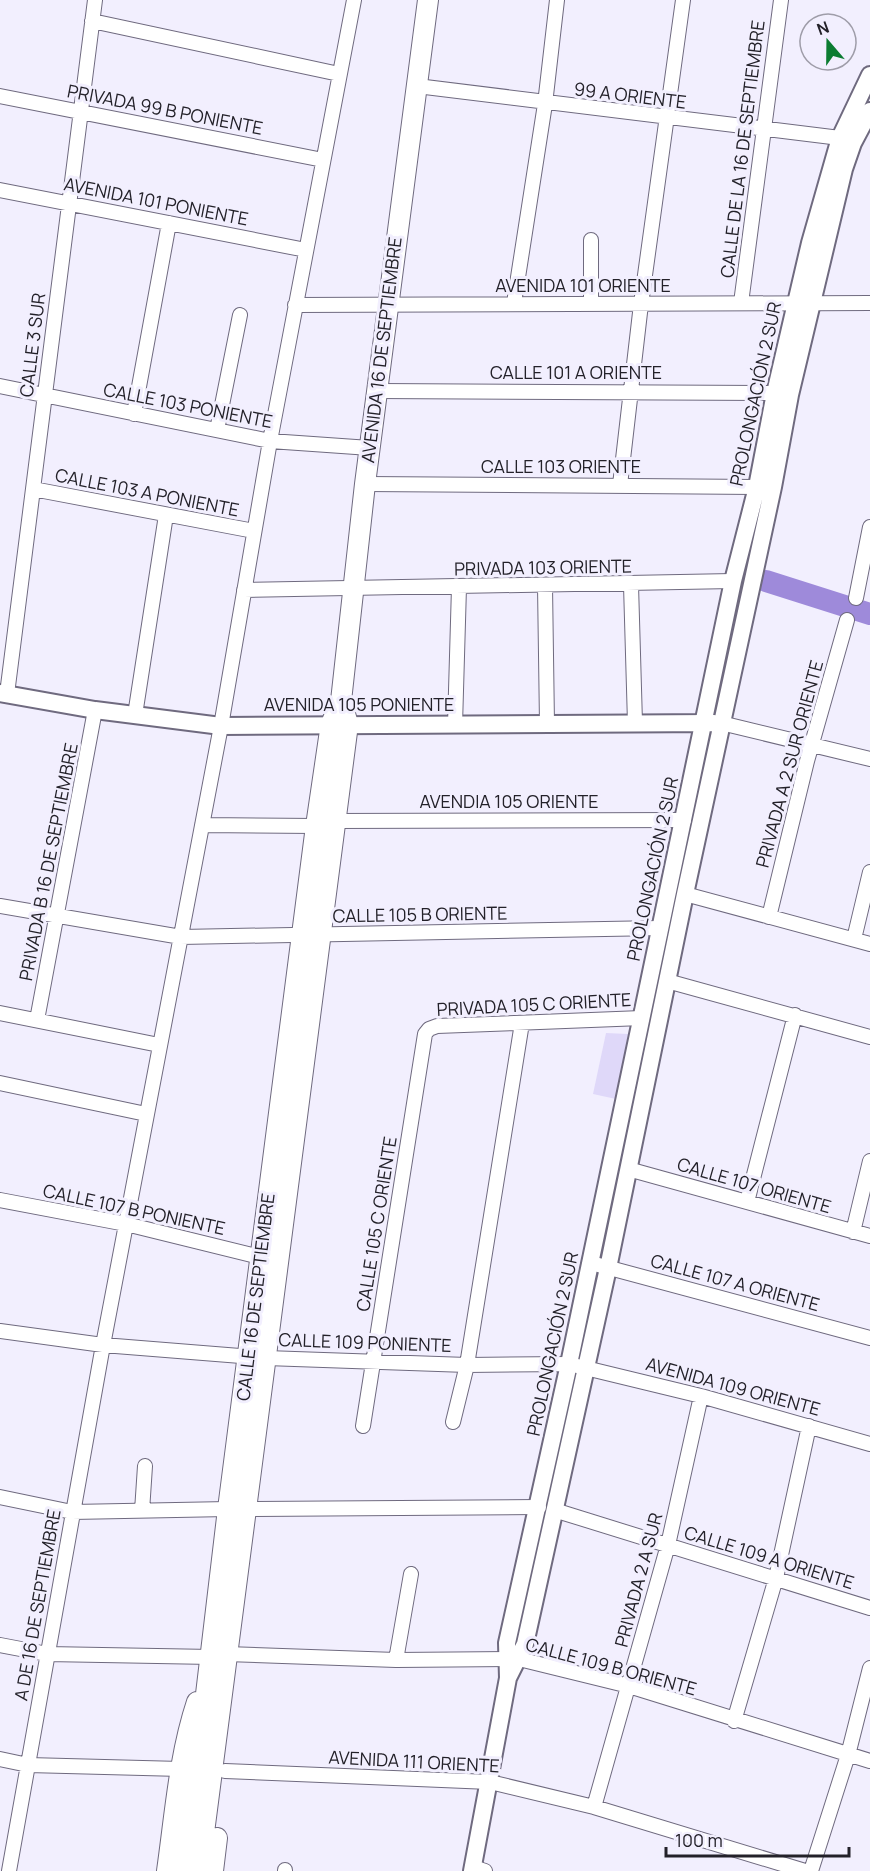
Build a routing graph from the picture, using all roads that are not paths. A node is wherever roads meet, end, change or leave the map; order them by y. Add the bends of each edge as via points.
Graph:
1 (95, 0) edge
2 (354, 0) edge
3 (428, 0) edge
4 (557, 0) edge
5 (683, 0) edge
6 (781, 0) edge
7 (92, 21) junction
8 (339, 74) junction
9 (870, 75) edge
10 (417, 86) junction
11 (0, 96) edge
12 (545, 104) junction
13 (870, 111) edge
14 (81, 112) junction
15 (666, 118) junction
16 (765, 130) junction
17 (840, 138) junction
18 (323, 160) junction
19 (0, 190) edge
20 (69, 204) junction
21 (169, 223) junction
22 (591, 240) dead end
23 (306, 250) junction
24 (803, 302) junction
25 (514, 303) junction
26 (741, 303) junction
27 (870, 303) edge
28 (591, 304) junction
29 (641, 304) junction
30 (388, 305) junction
31 (295, 306) junction
32 (240, 315) dead end
33 (0, 386) edge
34 (378, 391) junction
35 (631, 391) junction
36 (775, 393) junction
37 (45, 395) junction
38 (134, 414) junction
39 (217, 430) junction
40 (270, 441) junction
41 (370, 447) junction
42 (365, 484) junction
43 (620, 485) junction
44 (757, 487) junction
45 (33, 489) junction
46 (166, 515) junction
47 (870, 527) edge
48 (254, 531) junction
49 (733, 581) junction
50 (631, 585) junction
51 (545, 586) junction
52 (459, 587) junction
53 (244, 590) junction
54 (354, 590) junction
55 (856, 598) dead end
56 (847, 620) dead end
57 (4, 693) edge
58 (95, 710) junction
59 (135, 715) junction
60 (635, 723) junction
61 (713, 723) junction
62 (339, 724) junction
63 (455, 724) junction
64 (547, 724) junction
65 (221, 726) junction
66 (812, 744) junction
67 (870, 759) edge
68 (684, 820) junction
69 (325, 823) junction
70 (202, 825) junction
71 (870, 872) edge
72 (685, 894) junction
73 (0, 906) edge
74 (58, 916) junction
75 (769, 917) junction
76 (660, 928) junction
77 (311, 934) junction
78 (181, 937) junction
79 (854, 939) junction
80 (870, 944) edge
81 (667, 981) junction
82 (0, 1013) edge
83 (795, 1015) junction
84 (642, 1018) junction
85 (37, 1020) junction
86 (522, 1023) junction
87 (429, 1029) joint
88 (870, 1037) edge
89 (159, 1045) junction
90 (0, 1083) edge
91 (146, 1114) junction
92 (870, 1161) edge
93 (628, 1169) junction
94 (0, 1200) edge
95 (747, 1202) junction
96 (126, 1224) junction
97 (853, 1232) junction
98 (870, 1236) edge
99 (260, 1257) junction
100 (591, 1263) junction
101 (608, 1268) junction
102 (0, 1331) edge
103 (870, 1338) edge
104 (103, 1345) junction
105 (257, 1357) junction
106 (374, 1362) junction
107 (467, 1365) junction
108 (578, 1366) junction
109 (701, 1396) junction
110 (453, 1422) dead end
111 (363, 1426) dead end
112 (809, 1426) junction
113 (870, 1444) edge
114 (146, 1466) dead end
115 (0, 1497) edge
116 (546, 1508) junction
117 (237, 1509) junction
118 (142, 1511) junction
119 (72, 1512) junction
120 (668, 1545) junction
121 (411, 1574) dead end
122 (776, 1578) junction
123 (870, 1608) edge
124 (0, 1645) edge
125 (47, 1654) junction
126 (219, 1655) junction
127 (513, 1658) junction
128 (396, 1660) junction
129 (870, 1668) edge
130 (216, 1677) junction
131 (629, 1686) junction
132 (734, 1721) junction
133 (210, 1726) junction
134 (848, 1755) junction
135 (0, 1760) edge
136 (870, 1761) edge
137 (28, 1765) junction
138 (181, 1769) junction
139 (225, 1771) junction
140 (490, 1782) junction
141 (594, 1807) junction
142 (477, 1870) edge
143 (9, 1871) edge
144 (167, 1871) edge
145 (185, 1871) edge
146 (199, 1871) edge
147 (213, 1871) edge
148 (805, 1871) edge
149 (811, 1871) edge

1 - 7 street, CALLE 3 SUR
2 - 8 street, A DE 16 DE SEPTIEMBRE
3 - 10 main road, AVENIDA 16 DE SEPTIEMBRE
4 - 12 street
5 - 15 street
6 - 16 street, CALLE DE LA 16 DE SEPTIEMBRE
7 - 8 street
7 - 14 street, CALLE 3 SUR
8 - 18 street, A DE 16 DE SEPTIEMBRE
9 - 17 street, PROLONGACIÓN 2 SUR
10 - 12 street, 99 A ORIENTE
10 - 30 main road, AVENIDA 16 DE SEPTIEMBRE
11 - 14 street, PRIVADA 99 B PONIENTE
12 - 15 street, 99 A ORIENTE
12 - 25 street
13 - 24 street, PROLONGACIÓN 2 SUR via 853,143
14 - 18 street, PRIVADA 99 B PONIENTE
14 - 20 street, CALLE 3 SUR
15 - 16 street, 99 A ORIENTE
15 - 29 street
16 - 17 street, 99 A ORIENTE
16 - 26 street, CALLE DE LA 16 DE SEPTIEMBRE
17 - 24 street, PROLONGACIÓN 2 SUR
18 - 23 street, A DE 16 DE SEPTIEMBRE
19 - 20 street, AVENIDA 101 PONIENTE
20 - 21 street, AVENIDA 101 PONIENTE
20 - 37 street, CALLE 3 SUR
21 - 23 street, AVENIDA 101 PONIENTE
21 - 38 street
22 - 28 street
23 - 31 street, A DE 16 DE SEPTIEMBRE
24 - 26 street, AVENIDA 101 ORIENTE
24 - 27 street, AVENIDA 101 ORIENTE
24 - 36 street, PROLONGACIÓN 2 SUR
24 - 61 street, PROLONGACIÓN 2 SUR
25 - 28 street, AVENIDA 101 ORIENTE
25 - 30 street, AVENIDA 101 ORIENTE
26 - 29 street, AVENIDA 101 ORIENTE
28 - 29 street, AVENIDA 101 ORIENTE
29 - 35 street
30 - 31 street, AVENIDA 101 ORIENTE
30 - 34 main road, AVENIDA 16 DE SEPTIEMBRE
31 - 40 street, A DE 16 DE SEPTIEMBRE
32 - 39 street
33 - 37 street, CALLE 103 PONIENTE
34 - 35 street, CALLE 101 A ORIENTE
34 - 41 main road, AVENIDA 16 DE SEPTIEMBRE
35 - 36 street, CALLE 101 A ORIENTE
35 - 43 street
36 - 44 street, PROLONGACIÓN 2 SUR
37 - 38 street, CALLE 103 PONIENTE
37 - 45 street, CALLE 3 SUR
38 - 39 street, CALLE 103 PONIENTE
39 - 40 street, CALLE 103 PONIENTE
40 - 41 street, CALLE 103 PONIENTE
40 - 48 street, A DE 16 DE SEPTIEMBRE
41 - 42 main road, AVENIDA 16 DE SEPTIEMBRE
42 - 43 street, CALLE 103 ORIENTE
42 - 54 main road, AVENIDA 16 DE SEPTIEMBRE
43 - 44 street, CALLE 103 ORIENTE
44 - 49 street, PROLONGACIÓN 2 SUR
45 - 46 street, CALLE 103 A PONIENTE
45 - 57 street, CALLE 3 SUR
46 - 48 street, CALLE 103 A PONIENTE
46 - 59 street
47 - 55 street
48 - 53 street, A DE 16 DE SEPTIEMBRE
49 - 50 street, PRIVADA 103 ORIENTE
49 - 61 street, PROLONGACIÓN 2 SUR
50 - 51 street, PRIVADA 103 ORIENTE
50 - 60 street
51 - 52 street, PRIVADA 103 ORIENTE
51 - 64 street
52 - 54 street, PRIVADA 103 ORIENTE
52 - 63 street
53 - 54 street
53 - 65 street, A DE 16 DE SEPTIEMBRE
54 - 62 main road, AVENIDA 16 DE SEPTIEMBRE
56 - 66 street, PRIVADA A 2 SUR ORIENTE
57 - 58 street, AVENIDA 105 PONIENTE
58 - 59 street, AVENIDA 105 PONIENTE
58 - 74 street, PRIVADA B 16 DE SEPTIEMBRE
59 - 65 street, AVENIDA 105 PONIENTE
60 - 61 street, AVENIDA 105 PONIENTE
60 - 64 street, AVENIDA 105 PONIENTE
61 - 66 street
61 - 68 street, PROLONGACIÓN 2 SUR
61 - 72 street, PROLONGACIÓN 2 SUR
62 - 63 street, AVENIDA 105 PONIENTE
62 - 65 street, AVENIDA 105 PONIENTE
62 - 69 main road, CALLE 16 DE SEPTIEMBRE
63 - 64 street, AVENIDA 105 PONIENTE
65 - 70 street, A DE 16 DE SEPTIEMBRE
66 - 67 street
66 - 75 street, PRIVADA A 2 SUR ORIENTE
68 - 69 street, AVENDIA 105 ORIENTE
68 - 76 street, PROLONGACIÓN 2 SUR
69 - 70 street, AVENDIA 105 ORIENTE
69 - 77 main road, CALLE 16 DE SEPTIEMBRE
70 - 78 street, A DE 16 DE SEPTIEMBRE
71 - 79 street
72 - 75 street
72 - 81 street, PROLONGACIÓN 2 SUR
73 - 74 street, CALLE 105 B ORIENTE
74 - 78 street, CALLE 105 B ORIENTE
74 - 85 street, PRIVADA B 16 DE SEPTIEMBRE
75 - 79 street
76 - 77 street, CALLE 105 B ORIENTE
76 - 84 street, PROLONGACIÓN 2 SUR
77 - 78 street, CALLE 105 B ORIENTE
77 - 99 main road, CALLE 16 DE SEPTIEMBRE
77 - 105 main road, CALLE 16 DE SEPTIEMBRE
78 - 89 street, A DE 16 DE SEPTIEMBRE
79 - 80 street
81 - 83 street
81 - 93 street, PROLONGACIÓN 2 SUR
82 - 85 street
83 - 88 street
83 - 95 street
84 - 86 street, PRIVADA 105 C ORIENTE
84 - 100 street, PROLONGACIÓN 2 SUR
85 - 89 street
86 - 87 street, PRIVADA 105 C ORIENTE
86 - 107 street
87 - 106 street, CALLE 105 C ORIENTE via 424,1038
89 - 91 street, A DE 16 DE SEPTIEMBRE
90 - 91 street
91 - 96 street, A DE 16 DE SEPTIEMBRE
92 - 97 street
93 - 95 street, CALLE 107 ORIENTE
93 - 101 street, PROLONGACIÓN 2 SUR
94 - 96 street, CALLE 107 B PONIENTE
95 - 97 street, CALLE 107 ORIENTE
96 - 99 street, CALLE 107 B PONIENTE
96 - 104 street, A DE 16 DE SEPTIEMBRE
97 - 98 street, CALLE 107 ORIENTE
99 - 105 main road, CALLE 16 DE SEPTIEMBRE
100 - 101 street, CALLE 107 A ORIENTE
100 - 108 street, PROLONGACIÓN 2 SUR
101 - 103 street, CALLE 107 A ORIENTE
101 - 108 street, PROLONGACIÓN 2 SUR
102 - 104 street, CALLE 109 PONIENTE
104 - 105 street, CALLE 109 PONIENTE
104 - 119 street, A DE 16 DE SEPTIEMBRE
105 - 106 street, CALLE 109 PONIENTE
105 - 117 main road, CALLE 16 DE SEPTIEMBRE
106 - 107 street, CALLE 109 PONIENTE
106 - 111 street, CALLE 105 C ORIENTE
107 - 108 street, CALLE 109 PONIENTE
107 - 110 street
108 - 109 street, AVENIDA 109 ORIENTE
108 - 116 street, PROLONGACIÓN 2 SUR
109 - 112 street, AVENIDA 109 ORIENTE
109 - 120 street, PRIVADA 2 A SUR
112 - 113 street, AVENIDA 109 ORIENTE
112 - 122 street
114 - 118 street
115 - 119 street, CALLE 109 A ORIENTE
116 - 117 street, CALLE 109 A ORIENTE
116 - 120 street, CALLE 109 A ORIENTE
116 - 127 street, PROLONGACIÓN 2 SUR via 525,1644
117 - 118 street, CALLE 109 A ORIENTE
117 - 126 main road, CALLE 16 DE SEPTIEMBRE
118 - 119 street, CALLE 109 A ORIENTE
119 - 125 street, A DE 16 DE SEPTIEMBRE
120 - 122 street, CALLE 109 A ORIENTE
120 - 131 street, PRIVADA 2 A SUR
121 - 128 street
122 - 123 street, CALLE 109 A ORIENTE
122 - 132 street
124 - 125 street, CALLE 109 B ORIENTE
125 - 126 street, CALLE 109 B ORIENTE
125 - 137 street, A DE 16 DE SEPTIEMBRE
126 - 128 street, CALLE 109 B ORIENTE
126 - 130 main road, CALLE 16 DE SEPTIEMBRE
127 - 128 street, CALLE 109 B ORIENTE
127 - 131 street, CALLE 109 B ORIENTE
127 - 140 street, PROLONGACIÓN 2 SUR
129 - 134 street
130 - 133 main road, CALLE 16 DE SEPTIEMBRE
130 - 138 main road via 189,1725
130 - 139 main road via 229,1706
131 - 132 street, CALLE 109 B ORIENTE
131 - 141 street, PRIVADA 2 A SUR
132 - 134 street, CALLE 109 B ORIENTE
133 - 145 main road, CALLE 16 DE SEPTIEMBRE
133 - 146 main road, CALLE 16 DE SEPTIEMBRE
134 - 136 street, CALLE 109 B ORIENTE
134 - 149 street
135 - 137 street
137 - 138 street
137 - 143 street, A DE 16 DE SEPTIEMBRE
138 - 144 main road
139 - 140 street, AVENIDA 111 ORIENTE
139 - 147 main road
140 - 141 street, AVENIDA 111 ORIENTE
140 - 142 street, PROLONGACIÓN 2 SUR
141 - 148 street, AVENIDA 111 ORIENTE

